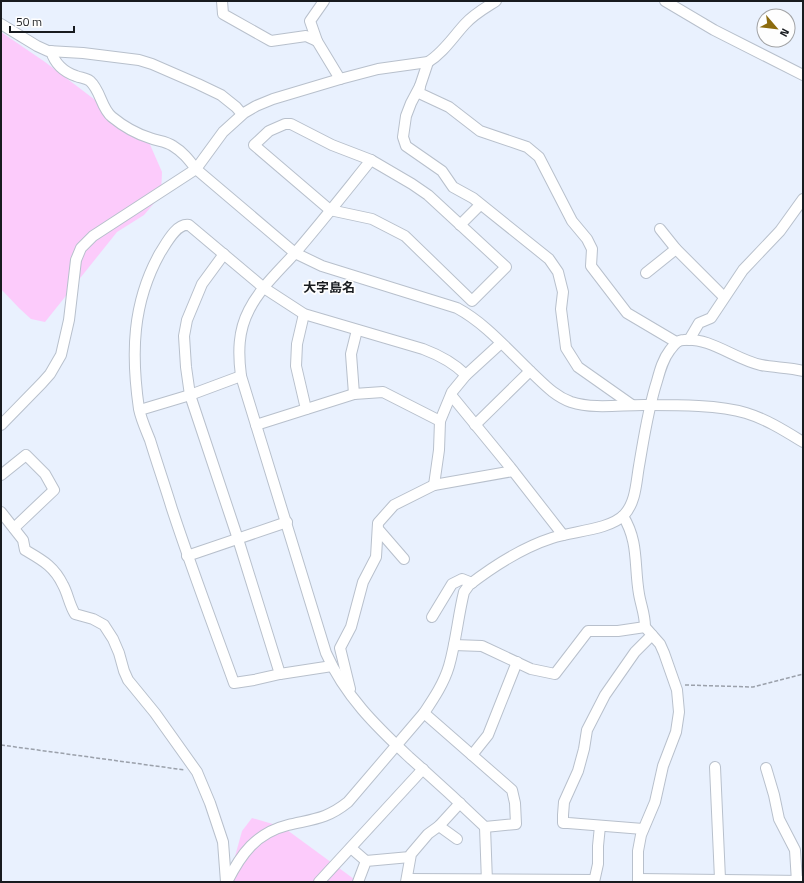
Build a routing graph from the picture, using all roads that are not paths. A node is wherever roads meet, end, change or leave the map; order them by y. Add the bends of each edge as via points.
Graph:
1 (222, 1) edge
2 (324, 1) edge
3 (496, 1) edge
4 (665, 1) edge
5 (1, 24) edge
6 (316, 41) junction
7 (51, 51) junction
8 (428, 62) junction
9 (803, 75) edge
10 (340, 79) junction
11 (420, 86) junction
12 (242, 114) junction
13 (371, 160) junction
14 (196, 169) junction
15 (803, 199) edge
16 (480, 205) junction
17 (330, 210) junction
18 (460, 225) junction
19 (660, 229) dead end
20 (676, 249) junction
21 (295, 253) junction
22 (224, 254) junction
23 (646, 273) dead end
24 (264, 288) junction
25 (724, 297) junction
26 (304, 314) junction
27 (357, 330) junction
28 (689, 340) junction
29 (501, 342) junction
30 (676, 342) junction
31 (803, 370) edge
32 (530, 371) junction
33 (240, 376) junction
34 (466, 376) junction
35 (354, 394) junction
36 (190, 395) junction
37 (451, 395) junction
38 (632, 405) junction
39 (649, 405) junction
40 (306, 409) junction
41 (140, 410) junction
42 (440, 421) junction
43 (1, 425) edge
44 (256, 425) junction
45 (475, 425) junction
46 (803, 442) edge
47 (514, 472) junction
48 (1, 475) edge
49 (434, 484) junction
50 (1, 512) edge
51 (623, 516) junction
52 (287, 522) junction
53 (14, 528) junction
54 (378, 529) junction
55 (563, 535) junction
56 (238, 539) junction
57 (188, 556) junction
58 (404, 558) dead end
59 (472, 583) junction
60 (432, 617) dead end
61 (648, 631) junction
62 (454, 645) junction
63 (517, 662) junction
64 (332, 666) junction
65 (280, 674) junction
66 (352, 696) junction
67 (424, 713) junction
68 (397, 745) junction
69 (472, 754) junction
70 (715, 767) dead end
71 (766, 768) dead end
72 (423, 769) junction
73 (460, 803) junction
74 (439, 826) junction
75 (600, 826) junction
76 (485, 827) junction
77 (643, 829) junction
78 (457, 839) dead end
79 (351, 848) junction
80 (410, 857) junction
81 (366, 861) junction
82 (720, 879) junction
83 (638, 880) edge
84 (406, 881) edge
85 (487, 881) edge
86 (594, 881) edge
87 (799, 881) edge
88 (226, 882) edge
89 (319, 882) edge
90 (358, 882) edge

1 - 6 street via 223,14 271,41 306,36
2 - 6 street via 310,21
3 - 8 street via 466,23
4 - 9 street via 714,30
5 - 7 street via 37,46
6 - 10 street
7 - 12 street via 139,60 152,64 221,95
7 - 14 street via 63,70 92,82 111,116 148,138 174,146
8 - 10 street via 378,69
8 - 11 street
10 - 12 street via 273,99
11 - 16 street via 406,116 403,137 406,146 442,172 453,187
11 - 30 street via 419,93 449,107 480,131 527,147 539,158 572,222 587,238 592,250 591,266 627,313
12 - 14 street via 223,132
13 - 17 street
13 - 17 street via 332,145 291,124 284,124 268,131 254,146
13 - 18 street via 428,195
14 - 21 street
14 - 43 street via 93,236 81,248 74,267 69,320 61,355 50,374
15 - 25 street via 780,231 743,270
16 - 18 street
16 - 38 street via 549,259 558,272 563,292 561,309 566,348 578,367
17 - 18 street via 372,219 405,236 472,301 506,267
17 - 21 street
19 - 20 street
20 - 23 street
20 - 25 street
21 - 24 street
21 - 29 street via 322,266 457,308 479,322
22 - 24 street
22 - 36 street via 202,284 186,320 184,354
22 - 41 street via 192,227 184,225 172,236 156,262 138,307 135,326
24 - 26 street
24 - 33 street via 243,323 239,352
25 - 28 street via 710,318 699,323
26 - 27 street
26 - 40 street via 297,344 296,366
27 - 34 street via 434,353 457,366
27 - 35 street via 351,354
28 - 30 street
28 - 31 street via 705,343 760,365
29 - 32 street
29 - 34 street
30 - 39 street via 666,357
32 - 38 street via 566,400 581,404
32 - 45 street
33 - 36 street
33 - 44 street
34 - 37 street
35 - 40 street
35 - 42 street via 383,392
36 - 41 street
36 - 56 street
37 - 42 street
37 - 45 street
38 - 39 street
39 - 46 street via 738,411 762,420
39 - 51 street via 634,494 629,509
40 - 44 street
41 - 57 street
42 - 49 street
44 - 52 street
45 - 47 street
47 - 49 street
47 - 55 street
48 - 53 street via 26,456 45,474 54,490
49 - 54 street via 394,505 378,523
50 - 53 street
51 - 55 street via 599,527
51 - 61 street via 634,542 639,594
52 - 56 street
52 - 64 street
53 - 88 street via 23,540 25,550 51,566 64,585 69,604 75,614 104,625 120,653 128,680 197,772 223,842
54 - 58 street
54 - 66 street via 376,557 363,582 351,627 340,648
55 - 59 street via 510,556
56 - 57 street
56 - 65 street
57 - 65 street via 234,683
59 - 60 street via 462,579 452,584
59 - 62 street via 464,592
61 - 63 street via 588,631 555,674 531,669
61 - 75 street via 594,714 587,730 578,772 564,802 564,822
61 - 77 street via 660,644 677,690 679,722 663,766 655,802
62 - 63 street via 482,646
62 - 67 street via 444,680
63 - 69 street via 488,735
64 - 65 street
64 - 66 street
66 - 68 street via 371,721
67 - 68 street
67 - 69 street
68 - 72 street
68 - 88 street via 348,802 338,810 319,819 287,826 260,837 241,857
69 - 76 street via 512,790 515,803 516,824
70 - 82 street
71 - 87 street via 779,819 795,850
72 - 73 street
72 - 79 street
73 - 74 street
73 - 76 street
74 - 78 street
74 - 80 street via 428,834
75 - 77 street
75 - 86 street via 598,864
76 - 85 street
77 - 83 street via 638,851
79 - 81 street
79 - 89 street
80 - 81 street
80 - 84 street
81 - 90 street
82 - 83 street
82 - 87 street
84 - 85 street
85 - 86 street

